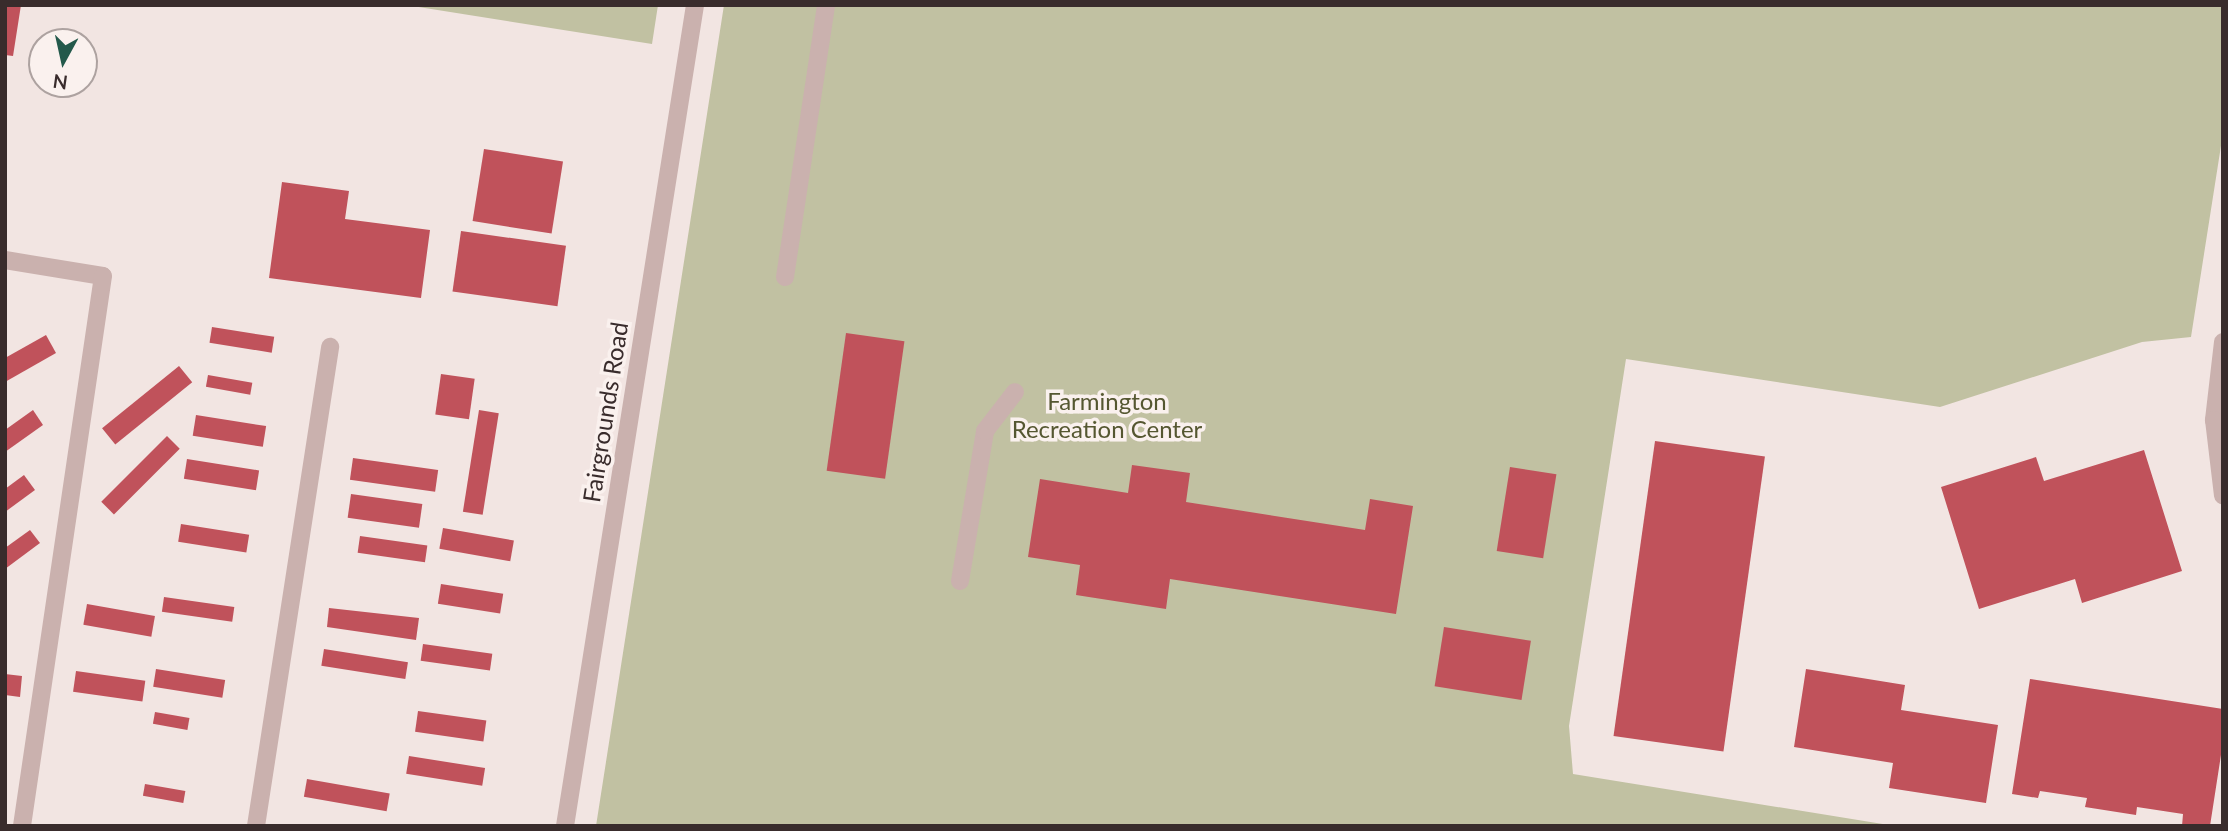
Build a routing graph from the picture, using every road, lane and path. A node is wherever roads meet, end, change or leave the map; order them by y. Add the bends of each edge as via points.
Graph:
1 (695, 5) edge
2 (826, 5) edge
3 (5, 260) edge
4 (785, 277) dead end
5 (2223, 342) edge
6 (330, 346) dead end
7 (1015, 392) dead end
8 (2223, 495) edge
9 (960, 581) dead end
10 (22, 826) edge
11 (256, 826) edge
12 (565, 826) edge

1 - 12 street, Fairgrounds Road
2 - 4 street
3 - 10 street via 103,276
5 - 8 street via 2214,420
6 - 11 street
7 - 9 street via 985,431

